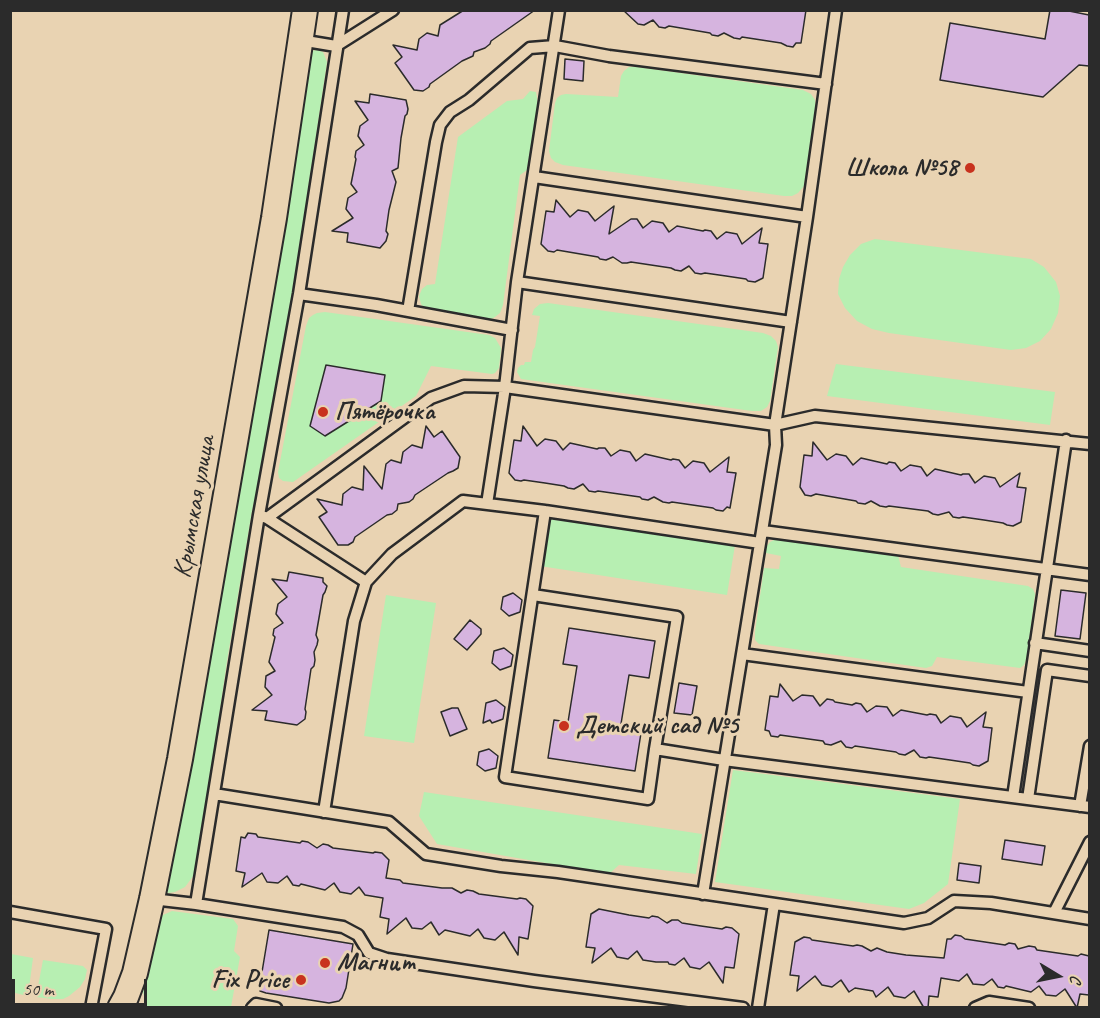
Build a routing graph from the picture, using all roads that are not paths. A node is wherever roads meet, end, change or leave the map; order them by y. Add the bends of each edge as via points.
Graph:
1 (305, 10) edge
2 (343, 10) edge
3 (393, 10) edge
4 (560, 10) edge
5 (836, 10) edge
6 (300, 40) junction
7 (336, 46) junction
8 (555, 46) junction
9 (826, 84) junction
10 (534, 177) junction
11 (807, 217) junction
12 (517, 282) junction
13 (298, 294) junction
14 (408, 311) junction
15 (791, 322) junction
16 (512, 330) junction
17 (505, 387) junction
18 (775, 424) junction
19 (1066, 440) junction
20 (1089, 444) edge
21 (487, 504) junction
22 (545, 511) junction
23 (263, 517) junction
24 (763, 531) junction
25 (760, 543) junction
26 (1046, 569) junction
27 (1089, 575) edge
28 (366, 582) junction
29 (533, 595) junction
30 (1035, 644) junction
31 (1089, 651) edge
32 (742, 654) junction
33 (1089, 676) edge
34 (1028, 692) junction
35 (1089, 747) edge
36 (656, 749) junction
37 (724, 760) junction
38 (214, 795) junction
39 (1013, 797) junction
40 (1028, 799) junction
41 (1085, 807) edge
42 (324, 812) junction
43 (1089, 842) edge
44 (703, 894) junction
45 (152, 899) junction
46 (196, 904) junction
47 (774, 904) junction
48 (10, 912) edge
49 (1054, 913) junction
50 (1089, 919) edge
51 (91, 1008) edge
52 (120, 1008) edge
53 (252, 1008) edge
54 (276, 1008) edge
55 (744, 1008) edge
56 (758, 1008) edge
57 (975, 1008) edge
58 (1029, 1008) edge

1 - 6 street, Крымская улица
2 - 7 lane
3 - 7 lane
4 - 8 lane
5 - 9 lane
6 - 7 lane
6 - 45 street, Крымская улица via 258,318
7 - 13 lane
8 - 9 lane
8 - 10 lane
8 - 14 lane via 525,51 450,112 440,125
9 - 11 lane
10 - 11 lane
10 - 12 lane
11 - 15 lane
12 - 15 lane
12 - 16 lane
13 - 14 lane
13 - 23 lane
14 - 16 lane
15 - 18 lane
16 - 17 lane
17 - 18 lane
17 - 21 lane
17 - 23 lane via 464,386 431,398
18 - 19 lane via 815,416
18 - 24 lane via 776,445
19 - 20 lane
19 - 26 lane
21 - 22 lane
21 - 28 lane via 463,501 392,554
22 - 25 lane
22 - 29 lane
23 - 28 lane
23 - 38 lane
24 - 25 lane
24 - 26 lane
25 - 32 lane
26 - 27 lane
26 - 30 lane
28 - 42 lane via 354,621
29 - 36 lane via 677,617
29 - 36 lane via 505,777 648,799
30 - 31 lane
30 - 34 lane
32 - 34 lane
32 - 37 lane
33 - 40 lane via 1047,670
34 - 39 lane
35 - 41 lane
36 - 37 lane
37 - 39 lane
37 - 44 lane
38 - 42 lane
38 - 46 lane
39 - 40 lane
40 - 41 lane
42 - 44 lane via 388,822 426,854
43 - 49 lane
44 - 47 lane
45 - 46 lane
45 - 52 street, Крымская улица via 135,973
46 - 55 lane via 344,927 358,935 369,953 387,959
47 - 49 lane via 904,923 928,918 954,901
47 - 56 lane
48 - 51 lane via 106,929
49 - 50 lane
53 - 54 lane via 256,1004
57 - 58 lane via 989,1002

